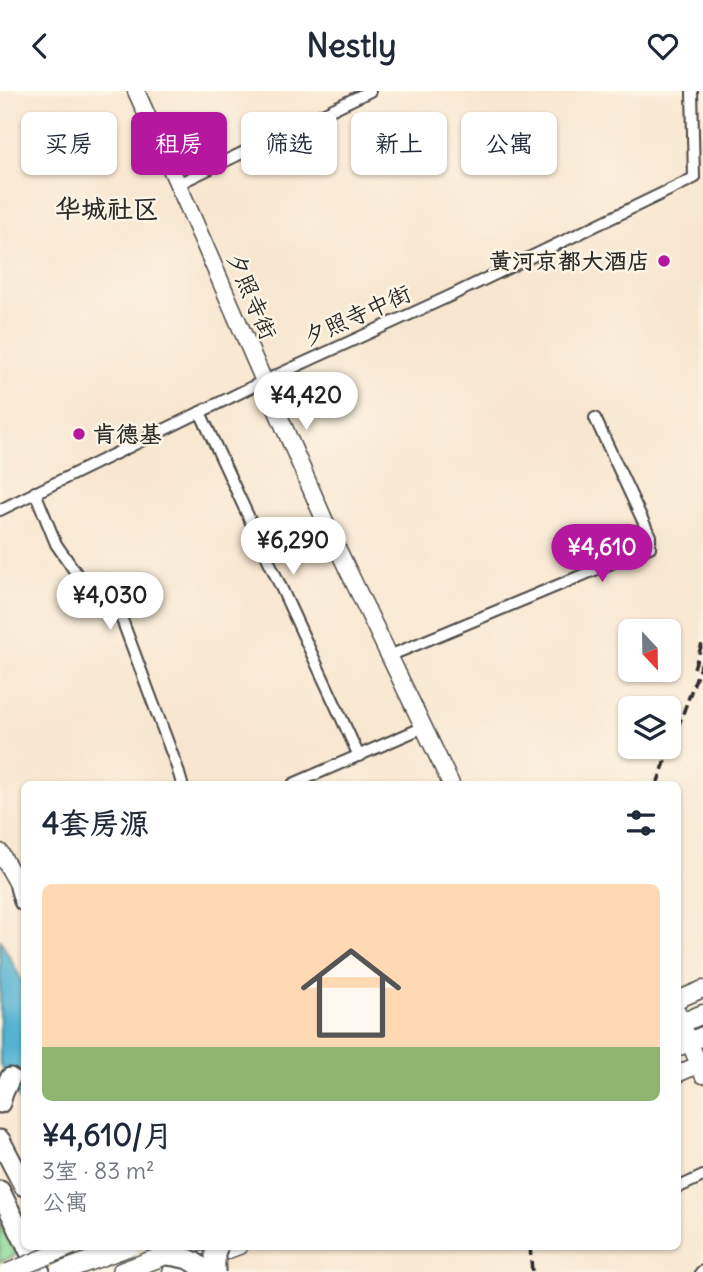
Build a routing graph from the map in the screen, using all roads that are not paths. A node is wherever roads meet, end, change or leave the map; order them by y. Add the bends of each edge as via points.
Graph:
1 (136, 91) edge
2 (370, 91) edge
3 (692, 91) edge
4 (178, 184) junction
5 (264, 380) junction
6 (200, 412) junction
7 (596, 418) dead end
8 (35, 492) junction
9 (0, 510) edge
10 (389, 656) junction
11 (424, 727) junction
12 (359, 756) junction
13 (181, 781) edge
14 (300, 781) edge
15 (451, 781) edge
16 (0, 852) edge
17 (21, 890) edge
18 (703, 989) edge
19 (681, 998) edge
20 (703, 1014) edge
21 (681, 1020) edge
22 (681, 1024) edge
23 (690, 1042) edge
24 (702, 1068) edge
25 (681, 1072) edge
26 (12, 1076) edge
27 (0, 1103) edge
28 (0, 1137) edge
29 (703, 1176) edge
30 (21, 1180) edge
31 (681, 1186) edge
32 (0, 1191) edge
33 (21, 1234) edge
34 (29, 1250) edge
35 (58, 1250) edge
36 (63, 1250) edge
37 (119, 1250) edge
38 (187, 1250) edge
39 (216, 1255) edge
40 (174, 1265) edge
41 (8, 1272) edge
42 (40, 1272) edge
43 (60, 1272) edge
44 (70, 1272) edge
45 (121, 1272) edge
46 (204, 1272) edge
47 (225, 1272) edge

1 - 4 street, 夕照寺街
2 - 4 street
3 - 5 street, 夕照寺中街 via 694,178
4 - 5 street, 夕照寺街
5 - 6 street, 夕照寺中街
5 - 10 street, 夕照寺街
6 - 8 street, 夕照寺中街
6 - 12 street
7 - 10 street via 650,536 650,547
8 - 9 street, 夕照寺中街
8 - 13 street via 56,544 92,596 118,609
10 - 11 street, 夕照寺街
11 - 12 street
11 - 15 street, 夕照寺街
12 - 14 street
16 - 17 street
18 - 19 street
20 - 21 main road
22 - 23 street
23 - 24 street
24 - 25 street
26 - 27 highway
28 - 30 highway
29 - 31 street
32 - 33 highway
34 - 42 highway
35 - 44 highway
36 - 41 street, bridge
37 - 43 main road, bridge
38 - 40 main road
39 - 40 street
39 - 47 street
40 - 45 main road
40 - 46 highway, bridge via 186,1257

